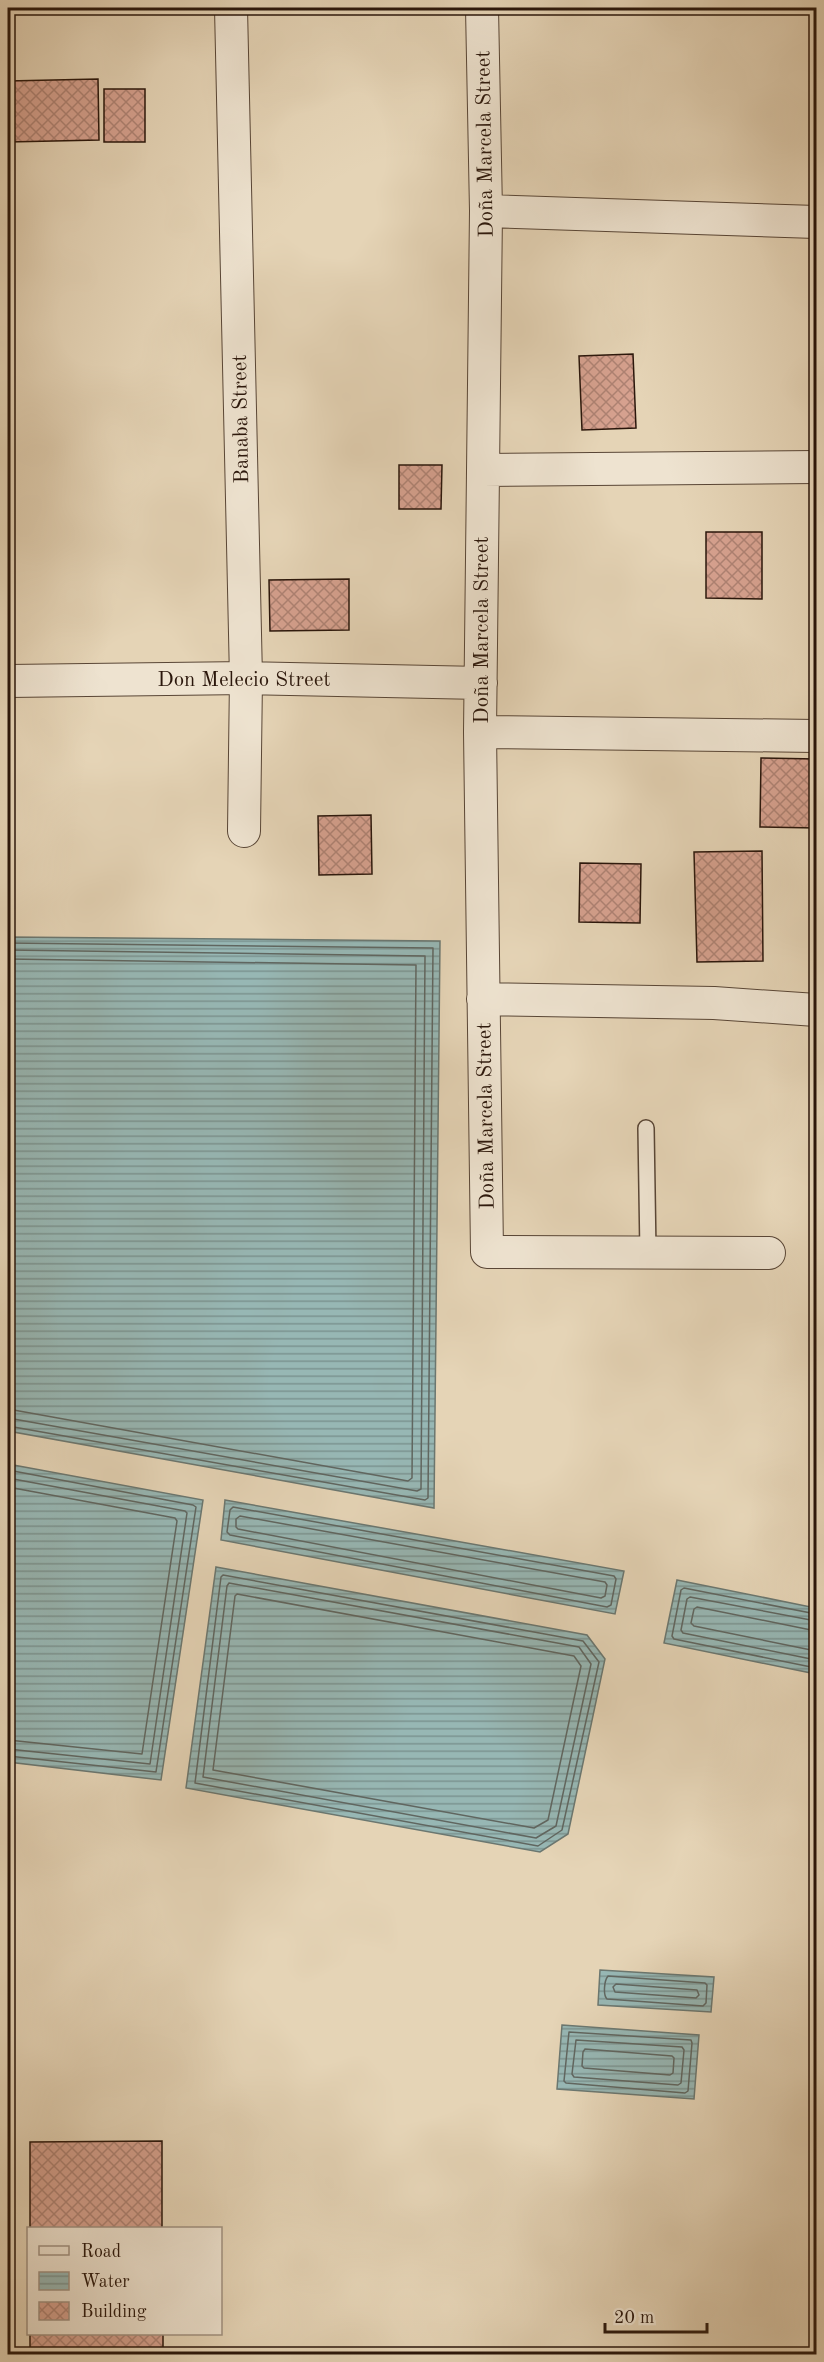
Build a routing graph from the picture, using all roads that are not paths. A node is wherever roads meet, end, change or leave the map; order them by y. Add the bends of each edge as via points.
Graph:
1 (231, 8) edge
2 (482, 8) edge
3 (486, 211) junction
4 (816, 222) edge
5 (816, 466) edge
6 (483, 470) junction
7 (246, 678) junction
8 (8, 681) edge
9 (481, 683) junction
10 (480, 732) junction
11 (816, 736) edge
12 (244, 831) dead end
13 (483, 999) junction
14 (816, 1010) edge
15 (646, 1128) dead end
16 (648, 1253) junction
17 (769, 1253) dead end

1 - 7 street, Banaba Street
2 - 3 street, Doña Marcela Street
3 - 4 street
3 - 6 street, Doña Marcela Street
5 - 6 street
6 - 9 street, Doña Marcela Street
7 - 8 street, Don Melecio Street
7 - 9 street, Don Melecio Street
7 - 12 street, Banaba Street
9 - 10 street, Doña Marcela Street
10 - 11 street
10 - 13 street, Doña Marcela Street
13 - 14 street via 714,1003
13 - 16 street, Doña Marcela Street via 488,1252
15 - 16 lane
16 - 17 street

